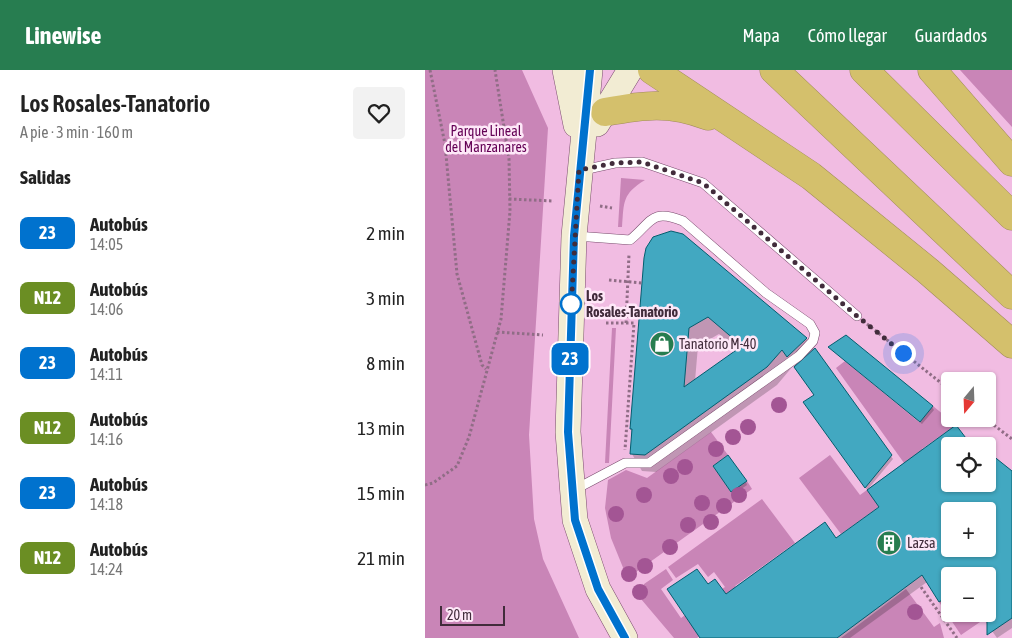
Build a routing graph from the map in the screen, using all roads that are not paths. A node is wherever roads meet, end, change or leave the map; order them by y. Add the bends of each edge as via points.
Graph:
1 (565, 70) edge
2 (590, 70) edge
3 (630, 70) edge
4 (652, 70) edge
5 (774, 70) edge
6 (864, 70) edge
7 (932, 70) edge
8 (605, 112) junction
9 (739, 128) junction
10 (580, 160) junction
11 (1012, 162) edge
12 (1012, 216) edge
13 (574, 236) junction
14 (1012, 294) edge
15 (857, 316) road end
16 (1012, 344) edge
17 (572, 490) junction
18 (625, 638) edge

1 - 10 main road
2 - 10 main road
3 - 8 main road
4 - 9 highway
5 - 14 highway
6 - 12 highway
7 - 11 highway
8 - 9 highway via 653,104 695,110
8 - 10 main road
9 - 16 highway via 811,176
10 - 13 main road
10 - 15 lane via 642,162 703,183
13 - 17 main road via 568,432
13 - 17 lane via 630,240 653,217 667,215 683,221 766,293 810,324 815,332 813,341 799,356 649,463 625,463
17 - 18 main road via 575,520 598,589

